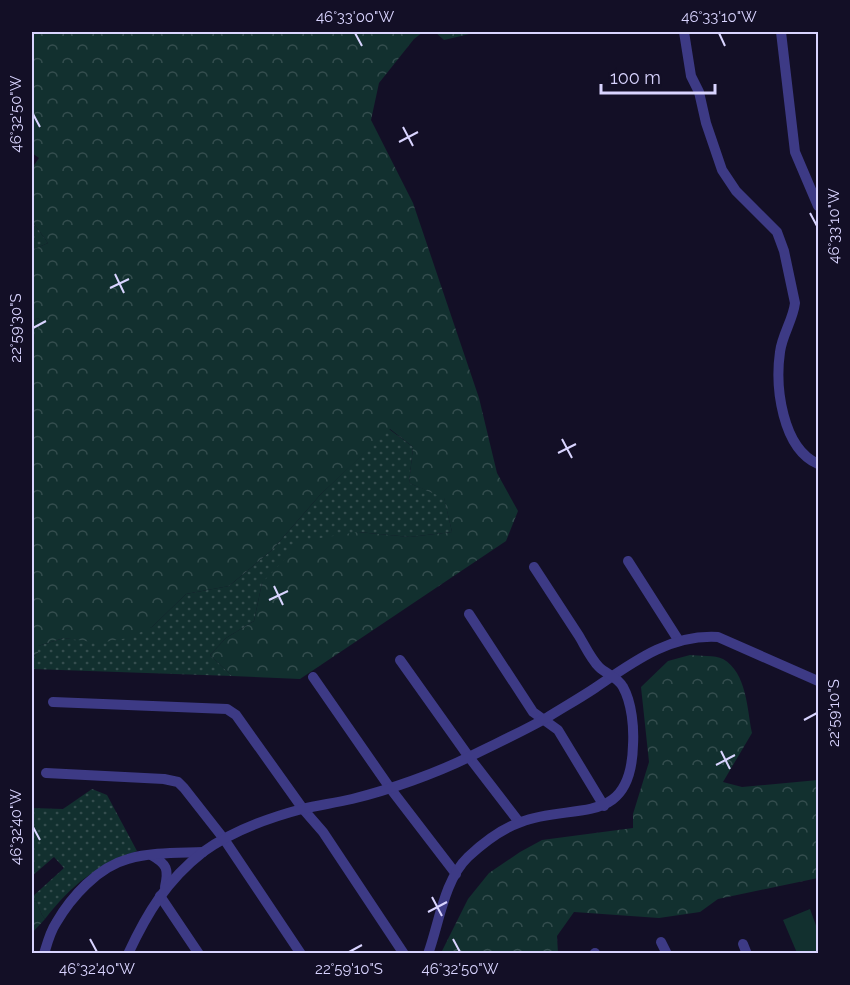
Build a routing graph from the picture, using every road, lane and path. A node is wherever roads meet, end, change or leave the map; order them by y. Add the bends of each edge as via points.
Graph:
1 (684, 32) edge
2 (781, 32) edge
3 (819, 206) edge
4 (819, 464) edge
5 (628, 561) dead end
6 (534, 567) dead end
7 (469, 614) dead end
8 (679, 641) junction
9 (400, 660) dead end
10 (612, 676) junction
11 (313, 677) dead end
12 (819, 681) edge
13 (53, 702) dead end
14 (544, 719) junction
15 (469, 757) junction
16 (46, 773) dead end
17 (390, 788) junction
18 (604, 806) junction
19 (303, 809) junction
20 (519, 822) junction
21 (225, 839) junction
22 (203, 852) junction
23 (151, 855) junction
24 (456, 874) junction
25 (162, 892) junction
26 (661, 942) dead end
27 (44, 954) edge
28 (128, 954) edge
29 (200, 954) edge
30 (301, 954) edge
31 (404, 954) edge
32 (428, 954) edge
33 (667, 954) edge

1 - 4 street via 691,76 722,170 781,241 795,303 780,350 778,380 782,409 800,450
2 - 3 street via 795,152
5 - 8 street
6 - 10 street via 599,667
7 - 14 street via 533,712
8 - 10 street via 637,659
8 - 12 street via 718,637
9 - 15 street
10 - 14 street
10 - 18 street via 626,695 634,732 633,760 626,782
11 - 17 street
13 - 19 street via 227,709
14 - 15 street
14 - 18 street via 558,730
15 - 17 street
15 - 20 street
16 - 21 street via 178,782
17 - 19 street
17 - 24 street
18 - 20 street
19 - 21 street via 266,820
19 - 31 street via 323,831
20 - 24 street via 480,847
21 - 22 street
21 - 30 street
22 - 23 street
22 - 25 street
23 - 25 street via 162,861 168,873
23 - 27 street via 126,859 83,887 55,923
24 - 32 street
25 - 28 street
25 - 29 street
26 - 33 street

